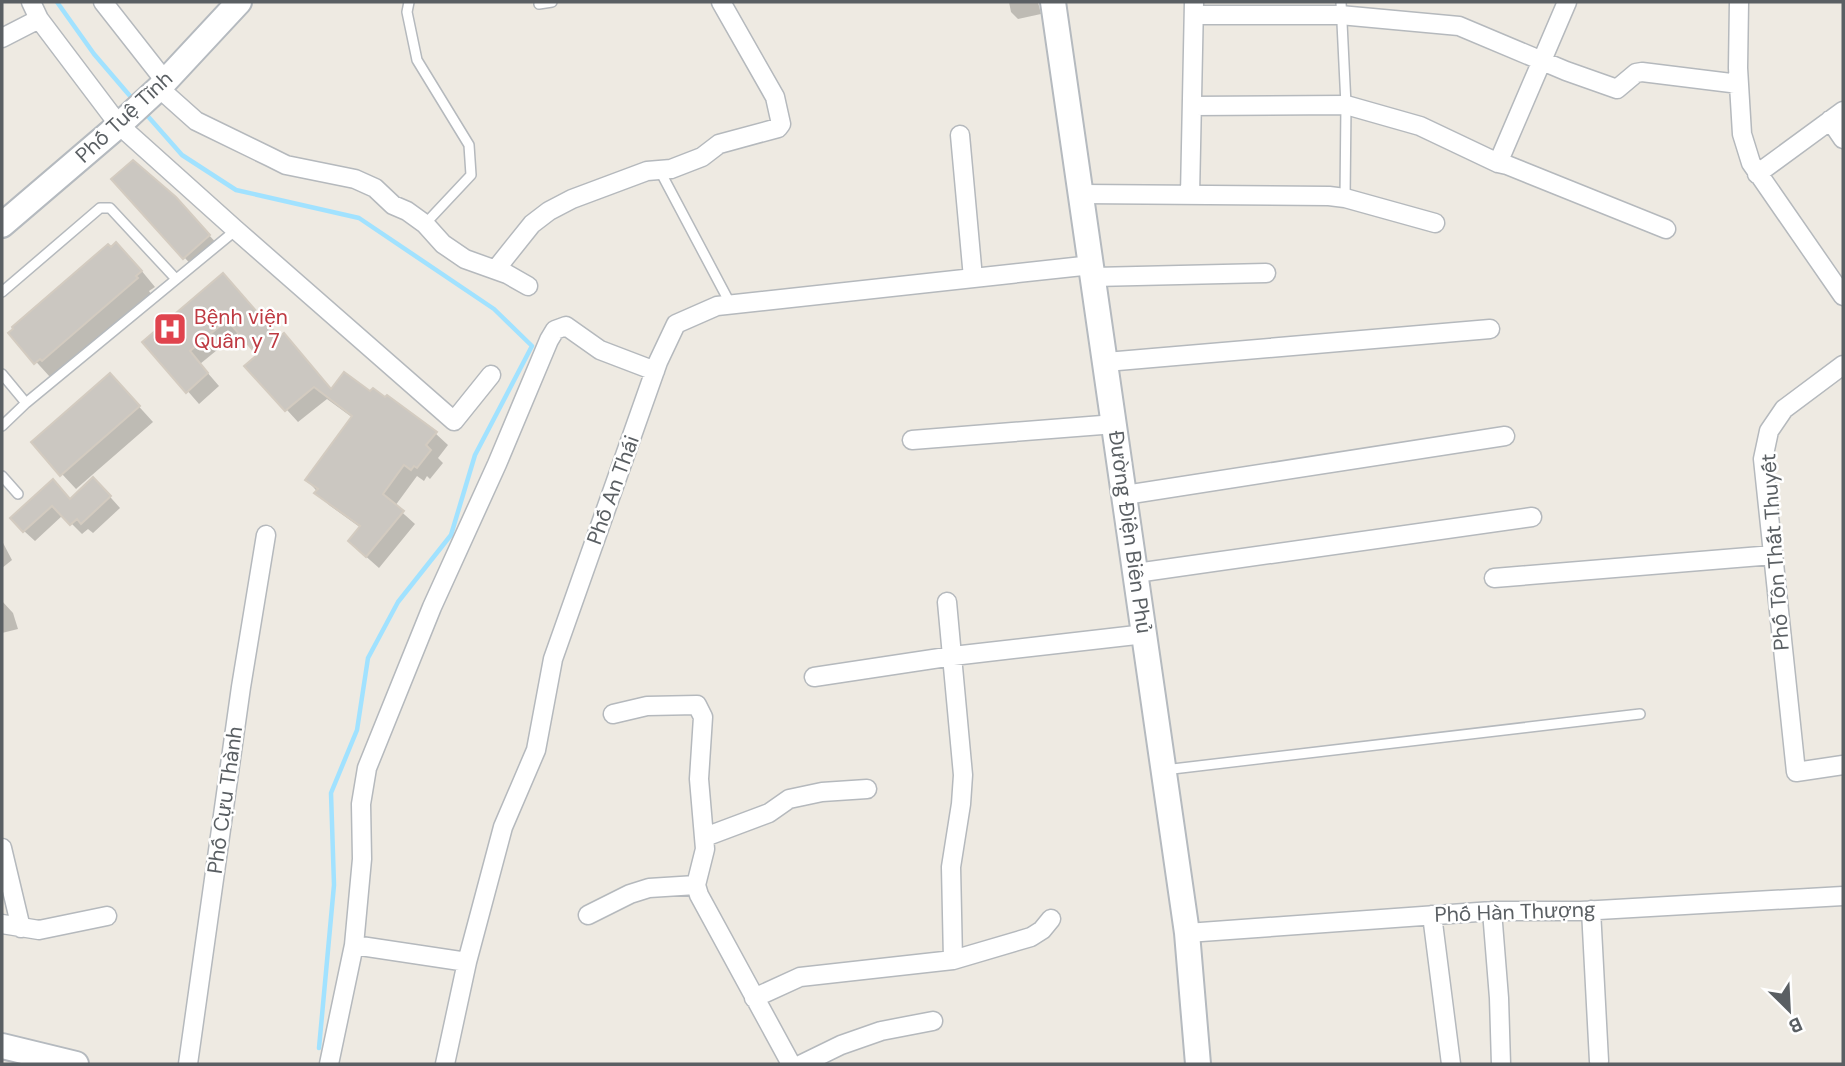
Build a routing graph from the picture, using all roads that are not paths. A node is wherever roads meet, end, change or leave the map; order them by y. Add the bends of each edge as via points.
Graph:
1 (31, 2) edge
2 (410, 2) edge
3 (552, 2) edge
4 (721, 2) edge
5 (1053, 2) edge
6 (1567, 2) edge
7 (1739, 2) edge
8 (111, 4) edge
9 (233, 4) edge
10 (539, 5) dead end
11 (1340, 8) edge
12 (1194, 9) edge
13 (39, 19) junction
14 (2, 38) edge
15 (1540, 60) junction
16 (1739, 84) junction
17 (162, 85) junction
18 (1346, 105) junction
19 (1192, 106) junction
20 (1837, 116) edge
21 (119, 125) junction
22 (960, 135) dead end
23 (1843, 139) edge
24 (1498, 163) junction
25 (660, 171) junction
26 (1757, 174) junction
27 (1082, 194) junction
28 (1190, 195) junction
29 (1345, 198) junction
30 (1435, 223) dead end
31 (425, 224) junction
32 (2, 225) edge
33 (1666, 229) dead end
34 (236, 230) junction
35 (496, 270) junction
36 (1093, 271) junction
37 (1266, 273) dead end
38 (973, 278) junction
39 (176, 279) junction
40 (528, 286) dead end
41 (2, 292) edge
42 (1843, 296) edge
43 (731, 305) junction
44 (1490, 329) dead end
45 (1106, 362) junction
46 (1843, 365) edge
47 (655, 371) junction
48 (2, 374) edge
49 (491, 375) dead end
50 (26, 402) junction
51 (1115, 424) junction
52 (2, 426) edge
53 (1505, 436) dead end
54 (912, 440) dead end
55 (2, 475) edge
56 (18, 494) dead end
57 (1125, 495) junction
58 (1532, 517) dead end
59 (266, 535) dead end
60 (1773, 555) junction
61 (1136, 573) junction
62 (1494, 578) dead end
63 (947, 602) dead end
64 (1145, 634) junction
65 (953, 656) junction
66 (814, 677) dead end
67 (613, 714) dead end
68 (1640, 714) dead end
69 (1843, 765) edge
70 (1162, 770) junction
71 (867, 789) dead end
72 (705, 837) junction
73 (2, 848) edge
74 (696, 885) junction
75 (1843, 896) edge
76 (1591, 910) junction
77 (1492, 911) junction
78 (588, 915) dead end
79 (1432, 915) junction
80 (107, 916) dead end
81 (1051, 919) dead end
82 (2, 924) edge
83 (21, 928) junction
84 (1187, 933) junction
85 (354, 945) junction
86 (953, 960) junction
87 (467, 962) junction
88 (754, 998) junction
89 (933, 1021) dead end
90 (2, 1046) edge
91 (1599, 1060) dead end
92 (76, 1064) edge
93 (188, 1064) edge
94 (329, 1064) edge
95 (445, 1064) edge
96 (791, 1064) edge
97 (802, 1064) edge
98 (1198, 1064) edge
99 (1451, 1064) edge
100 (1501, 1064) edge

1 - 13 street
2 - 31 lane via 407,12 416,60 468,145 471,175
3 - 10 lane
4 - 25 street via 775,97 781,124 719,144 702,157
5 - 27 main road, Đường Điện Biên Phủ
6 - 15 street
7 - 16 street
8 - 17 street
9 - 17 main road, Phố Tuệ Tĩnh
11 - 12 street
11 - 15 street via 1459,26
11 - 18 lane
12 - 19 street
13 - 14 street
13 - 21 street
15 - 16 street via 1617,89 1642,72
15 - 24 street
16 - 26 street via 1742,134
17 - 21 main road, Phố Tuệ Tĩnh
17 - 31 street via 196,121 286,165 366,183
18 - 19 street
18 - 24 street via 1420,126
18 - 29 lane
19 - 28 street
20 - 23 street
20 - 26 street
21 - 32 main road, Phố Tuệ Tĩnh
21 - 34 street
22 - 38 street
24 - 33 street
25 - 35 street via 647,171 549,211 532,223
25 - 43 lane
26 - 42 street
27 - 28 street
27 - 36 main road, Đường Điện Biên Phủ
28 - 29 street
29 - 30 street
31 - 35 street via 464,259
34 - 39 lane
34 - 49 street via 454,421
35 - 40 street
36 - 37 street, Phố An Thái
36 - 38 street, Phố An Thái
36 - 45 main road, Đường Điện Biên Phủ
38 - 43 street, Phố An Thái
39 - 41 lane via 106,206
39 - 50 lane
43 - 47 street, Phố An Thái via 717,306 676,324
44 - 45 street
45 - 51 main road, Đường Điện Biên Phủ
46 - 60 street, Phố Tôn Thất Thuyết via 1783,409 1769,431 1763,460
47 - 85 street via 600,349 566,326 555,330 432,607 367,768
47 - 87 street, Phố An Thái via 552,659 536,750 503,827
48 - 50 lane
50 - 52 lane
51 - 54 street
51 - 57 main road, Đường Điện Biên Phủ
53 - 57 street
55 - 56 lane
57 - 61 main road, Đường Điện Biên Phủ
58 - 61 street
59 - 93 street, Phố Cựu Thành
60 - 62 street
60 - 69 street, Phố Tôn Thất Thuyết via 1796,772
61 - 64 main road, Đường Điện Biên Phủ
63 - 65 street
64 - 65 street
64 - 70 main road, Đường Điện Biên Phủ
65 - 66 street
65 - 86 street via 963,775 951,874
67 - 72 street via 647,706 697,705 703,717 699,779
68 - 70 lane
70 - 84 main road, Đường Điện Biên Phủ
71 - 72 street via 789,799 769,813
72 - 74 street
73 - 83 street
74 - 78 street via 649,888
74 - 88 street
75 - 76 street, Phố Hàn Thượng
76 - 77 street, Phố Hàn Thượng
76 - 91 street
77 - 79 street, Phố Hàn Thượng
77 - 100 street
79 - 84 street, Phố Hàn Thượng
79 - 99 street
80 - 83 street via 39,930
81 - 86 street via 1031,937
82 - 83 street
84 - 98 main road, Đường Điện Biên Phủ
85 - 87 street
85 - 94 street
86 - 88 street via 800,977
87 - 95 street, Phố An Thái
88 - 96 street
89 - 97 street via 881,1031
90 - 92 main road

